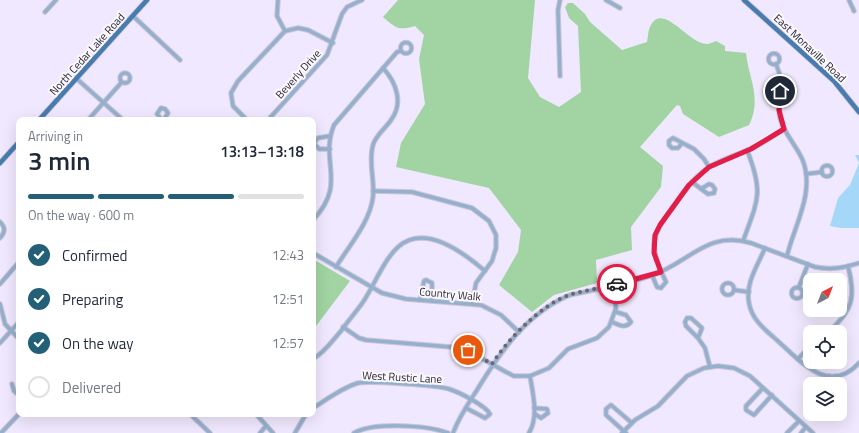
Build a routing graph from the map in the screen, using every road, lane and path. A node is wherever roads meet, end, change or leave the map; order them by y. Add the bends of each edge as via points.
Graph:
1 (56, 0) edge
2 (147, 0) edge
3 (278, 0) edge
4 (362, 0) edge
5 (560, 0) edge
6 (606, 0) edge
7 (744, 0) edge
8 (849, 0) edge
9 (620, 8) dead end
10 (854, 11) dead end
11 (45, 12) dead end
12 (133, 16) junction
13 (285, 31) junction
14 (333, 42) junction
15 (401, 51) dead end
16 (180, 60) dead end
17 (776, 64) dead end
18 (383, 68) junction
19 (560, 76) dead end
20 (77, 79) junction
21 (121, 83) dead end
22 (781, 83) junction
23 (780, 91) junction
24 (104, 103) junction
25 (859, 112) edge
26 (42, 117) edge
27 (91, 117) edge
28 (119, 117) edge
29 (244, 117) edge
30 (271, 117) edge
31 (784, 129) junction
32 (330, 136) junction
33 (316, 140) edge
34 (682, 144) junction
35 (16, 145) edge
36 (316, 145) edge
37 (330, 149) junction
38 (747, 150) junction
39 (0, 163) edge
40 (709, 167) junction
41 (822, 172) dead end
42 (806, 174) junction
43 (692, 182) junction
44 (701, 189) dead end
45 (373, 191) junction
46 (316, 217) edge
47 (0, 222) edge
48 (0, 238) edge
49 (743, 241) junction
50 (765, 248) junction
51 (316, 255) edge
52 (787, 256) junction
53 (808, 264) junction
54 (859, 264) edge
55 (16, 265) edge
56 (848, 266) junction
57 (336, 267) junction
58 (485, 271) junction
59 (661, 272) junction
60 (652, 275) junction
61 (0, 284) edge
62 (613, 285) junction
63 (799, 287) dead end
64 (371, 288) junction
65 (734, 290) dead end
66 (748, 292) junction
67 (420, 300) junction
68 (432, 301) junction
69 (0, 304) edge
70 (472, 304) junction
71 (616, 312) junction
72 (612, 322) junction
73 (16, 325) edge
74 (834, 325) edge
75 (344, 327) junction
76 (10, 332) junction
77 (519, 332) junction
78 (16, 337) edge
79 (698, 338) junction
80 (0, 343) edge
81 (803, 354) edge
82 (316, 357) edge
83 (798, 359) junction
84 (859, 363) edge
85 (492, 364) junction
86 (710, 367) junction
87 (530, 376) junction
88 (829, 376) joint
89 (836, 376) joint
90 (12, 384) dead end
91 (763, 388) junction
92 (16, 393) edge
93 (772, 395) junction
94 (470, 400) junction
95 (316, 406) edge
96 (466, 408) junction
97 (534, 408) junction
98 (535, 414) junction
99 (16, 417) edge
100 (193, 417) edge
101 (258, 417) edge
102 (304, 417) edge
103 (799, 421) junction
104 (632, 422) junction
105 (266, 426) junction
106 (806, 427) junction
107 (1, 432) edge
108 (624, 432) edge
109 (210, 433) edge
110 (260, 433) edge
111 (273, 433) edge
112 (295, 433) edge
113 (354, 433) edge
114 (448, 433) edge
115 (453, 433) edge
116 (529, 433) edge
117 (787, 433) edge
118 (801, 433) edge
119 (813, 433) edge

1 - 11 street
2 - 12 main road, North Cedar Lake Road
3 - 13 street via 277,16
4 - 14 street, Beverly Drive via 347,7 342,14
5 - 19 street
6 - 9 street
7 - 25 main road, East Monaville Road via 834,80
8 - 10 street
12 - 16 street
12 - 20 main road, North Cedar Lake Road
13 - 14 street via 298,28 308,30
13 - 29 street via 238,81 231,93 233,106
14 - 30 street, Beverly Drive via 327,55
15 - 18 street
17 - 22 street
18 - 32 street via 336,120
18 - 45 street via 394,83 397,106 394,116 373,145
20 - 24 street
20 - 26 main road, North Cedar Lake Road
21 - 24 street
22 - 23 street
22 - 23 street via 788,80 792,86 791,90
23 - 31 street via 779,110
24 - 27 street
24 - 28 street
31 - 38 street
31 - 42 street via 799,151
32 - 33 street
32 - 37 street
34 - 34 street via 673,138 669,145 678,148
34 - 40 street via 699,153
35 - 39 main road
36 - 37 street via 319,149
37 - 46 street via 331,190 325,207
38 - 40 street
38 - 49 street via 756,172 758,189 756,206
40 - 43 street
41 - 42 street
42 - 52 street via 804,201
43 - 44 street
43 - 59 street via 655,235 654,253
45 - 57 street via 370,210
45 - 58 street via 412,192 478,212 489,221 496,240 495,255
47 - 48 street via 5,230
49 - 50 street
49 - 59 street via 730,239 709,244
50 - 52 street
50 - 66 street via 752,276
51 - 57 street, Country Walk
52 - 53 street
53 - 56 street via 826,269
53 - 63 street
54 - 56 street
55 - 61 street
56 - 74 street via 853,285 852,302
57 - 64 street, Country Walk
58 - 64 street via 447,245 428,239 411,240 398,247
58 - 70 street via 476,283
59 - 60 street
59 - 60 street via 666,282 661,288 657,287
60 - 62 street
62 - 71 street
62 - 77 street via 559,300 543,310
64 - 67 street, Country Walk via 392,297
64 - 75 street
65 - 66 street
66 - 83 street via 755,319
67 - 68 street, Country Walk
67 - 68 street via 422,285 426,280 432,283
68 - 70 street, Country Walk
69 - 76 street via 5,324
70 - 77 street, Country Walk via 494,310
71 - 72 street
71 - 72 street via 626,315 632,322 624,327
72 - 87 street via 597,338 568,349 549,368
73 - 76 street
75 - 82 street
75 - 85 street via 366,340 463,348
76 - 78 street
76 - 80 street
77 - 85 street
79 - 79 street via 702,328 691,318 687,318 686,326
79 - 86 street via 707,353
81 - 83 street
83 - 88 street via 811,371
84 - 89 street via 850,371
85 - 87 street via 514,376
85 - 94 street
86 - 91 street via 734,368 745,373
86 - 104 street via 687,376 658,406
87 - 97 street
88 - 89 street
90 - 92 street
91 - 93 street
91 - 93 street via 746,406 746,410 754,415
93 - 103 street
94 - 95 street, West Rustic Lane via 454,390 442,387 366,383 348,387
94 - 96 street
94 - 96 street, West Rustic Lane via 482,405 490,414 485,418
96 - 115 street
97 - 98 street
97 - 98 street via 547,409 548,412 541,418
98 - 116 street
99 - 107 street
100 - 109 street
101 - 105 street
102 - 112 street
103 - 106 street
103 - 117 street
104 - 108 street
104 - 108 street via 611,405 608,406 606,415
105 - 110 street
105 - 111 street
106 - 118 street
106 - 119 street
113 - 114 street via 377,426 433,429

